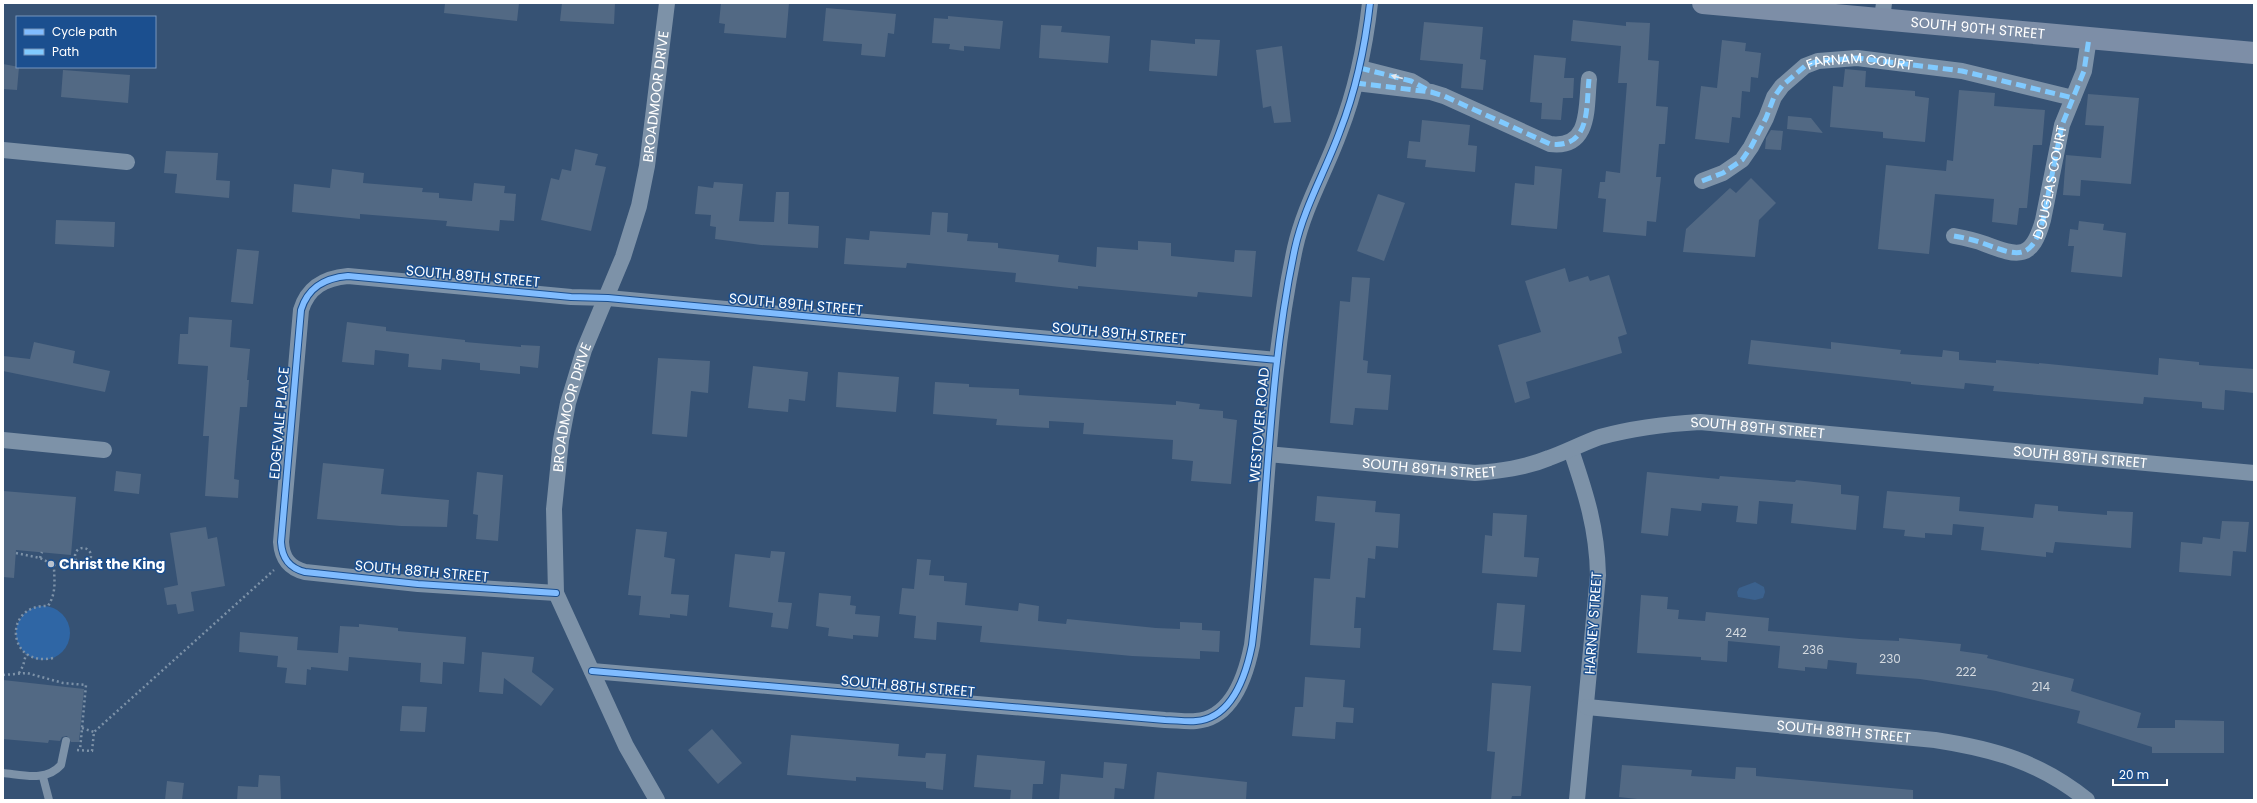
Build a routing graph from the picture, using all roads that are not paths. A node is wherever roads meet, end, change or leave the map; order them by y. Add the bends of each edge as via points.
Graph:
1 (667, 3) edge
2 (1370, 3) edge
3 (1703, 3) edge
4 (1883, 11) edge
5 (2089, 38) junction
6 (2254, 53) edge
7 (1358, 75) junction
8 (1589, 79) dead end
9 (2072, 98) junction
10 (3, 150) edge
11 (127, 162) dead end
12 (1702, 181) dead end
13 (1954, 236) dead end
14 (315, 287) joint
15 (608, 298) junction
16 (1277, 360) junction
17 (3, 440) edge
18 (104, 450) dead end
19 (1571, 450) junction
20 (1268, 454) junction
21 (2254, 473) edge
22 (288, 564) joint
23 (556, 593) junction
24 (592, 671) junction
25 (1587, 707) junction
26 (1221, 710) joint
27 (65, 745) road end
28 (3, 774) edge
29 (43, 777) junction
30 (49, 800) edge
31 (657, 800) edge
32 (1577, 800) edge
33 (2086, 800) edge

1 - 15 street, BROADMOOR DRIVE via 642,193
2 - 7 street, WESTOVER ROAD
3 - 4 main road, SOUTH 90TH STREET
4 - 5 main road, SOUTH 90TH STREET
5 - 6 main road, SOUTH 90TH STREET
5 - 9 street, DOUGLAS COURT via 2084,71
7 - 8 street via 1444,96 1550,144 1566,144 1578,136 1583,128
7 - 16 street, WESTOVER ROAD via 1340,132 1306,214 1296,246 1286,293
9 - 12 street, FARNAM COURT via 1962,71 1857,58 1818,60 1804,66 1782,86 1742,160 1723,173
9 - 13 street, DOUGLAS COURT via 2062,124 2040,232 2032,246 2022,252 2011,254
10 - 11 street
14 - 15 street, SOUTH 89TH STREET via 334,277 348,276 571,297
14 - 22 street, EDGEVALE PLACE via 304,301 301,310 281,542
15 - 16 street, SOUTH 89TH STREET
15 - 23 street, BROADMOOR DRIVE via 594,322 584,350 560,440 554,509
16 - 20 street, WESTOVER ROAD
17 - 18 street
19 - 20 street, SOUTH 89TH STREET via 1517,468 1474,473
19 - 21 street, SOUTH 89TH STREET via 1598,438 1636,428 1700,422
19 - 25 street, HARNEY STREET via 1594,520 1598,548
20 - 26 street, WESTOVER ROAD via 1252,645 1242,684
22 - 23 street, SOUTH 88TH STREET via 305,572 418,584
23 - 24 street, BROADMOOR DRIVE via 571,631
24 - 26 street, SOUTH 88TH STREET via 1165,720 1196,721
24 - 31 street, BROADMOOR DRIVE via 626,746
25 - 32 street, HARNEY STREET
25 - 33 street, SOUTH 88TH STREET via 1971,745 2037,767 2066,783
27 - 29 lane via 61,765
28 - 29 lane
29 - 30 lane

